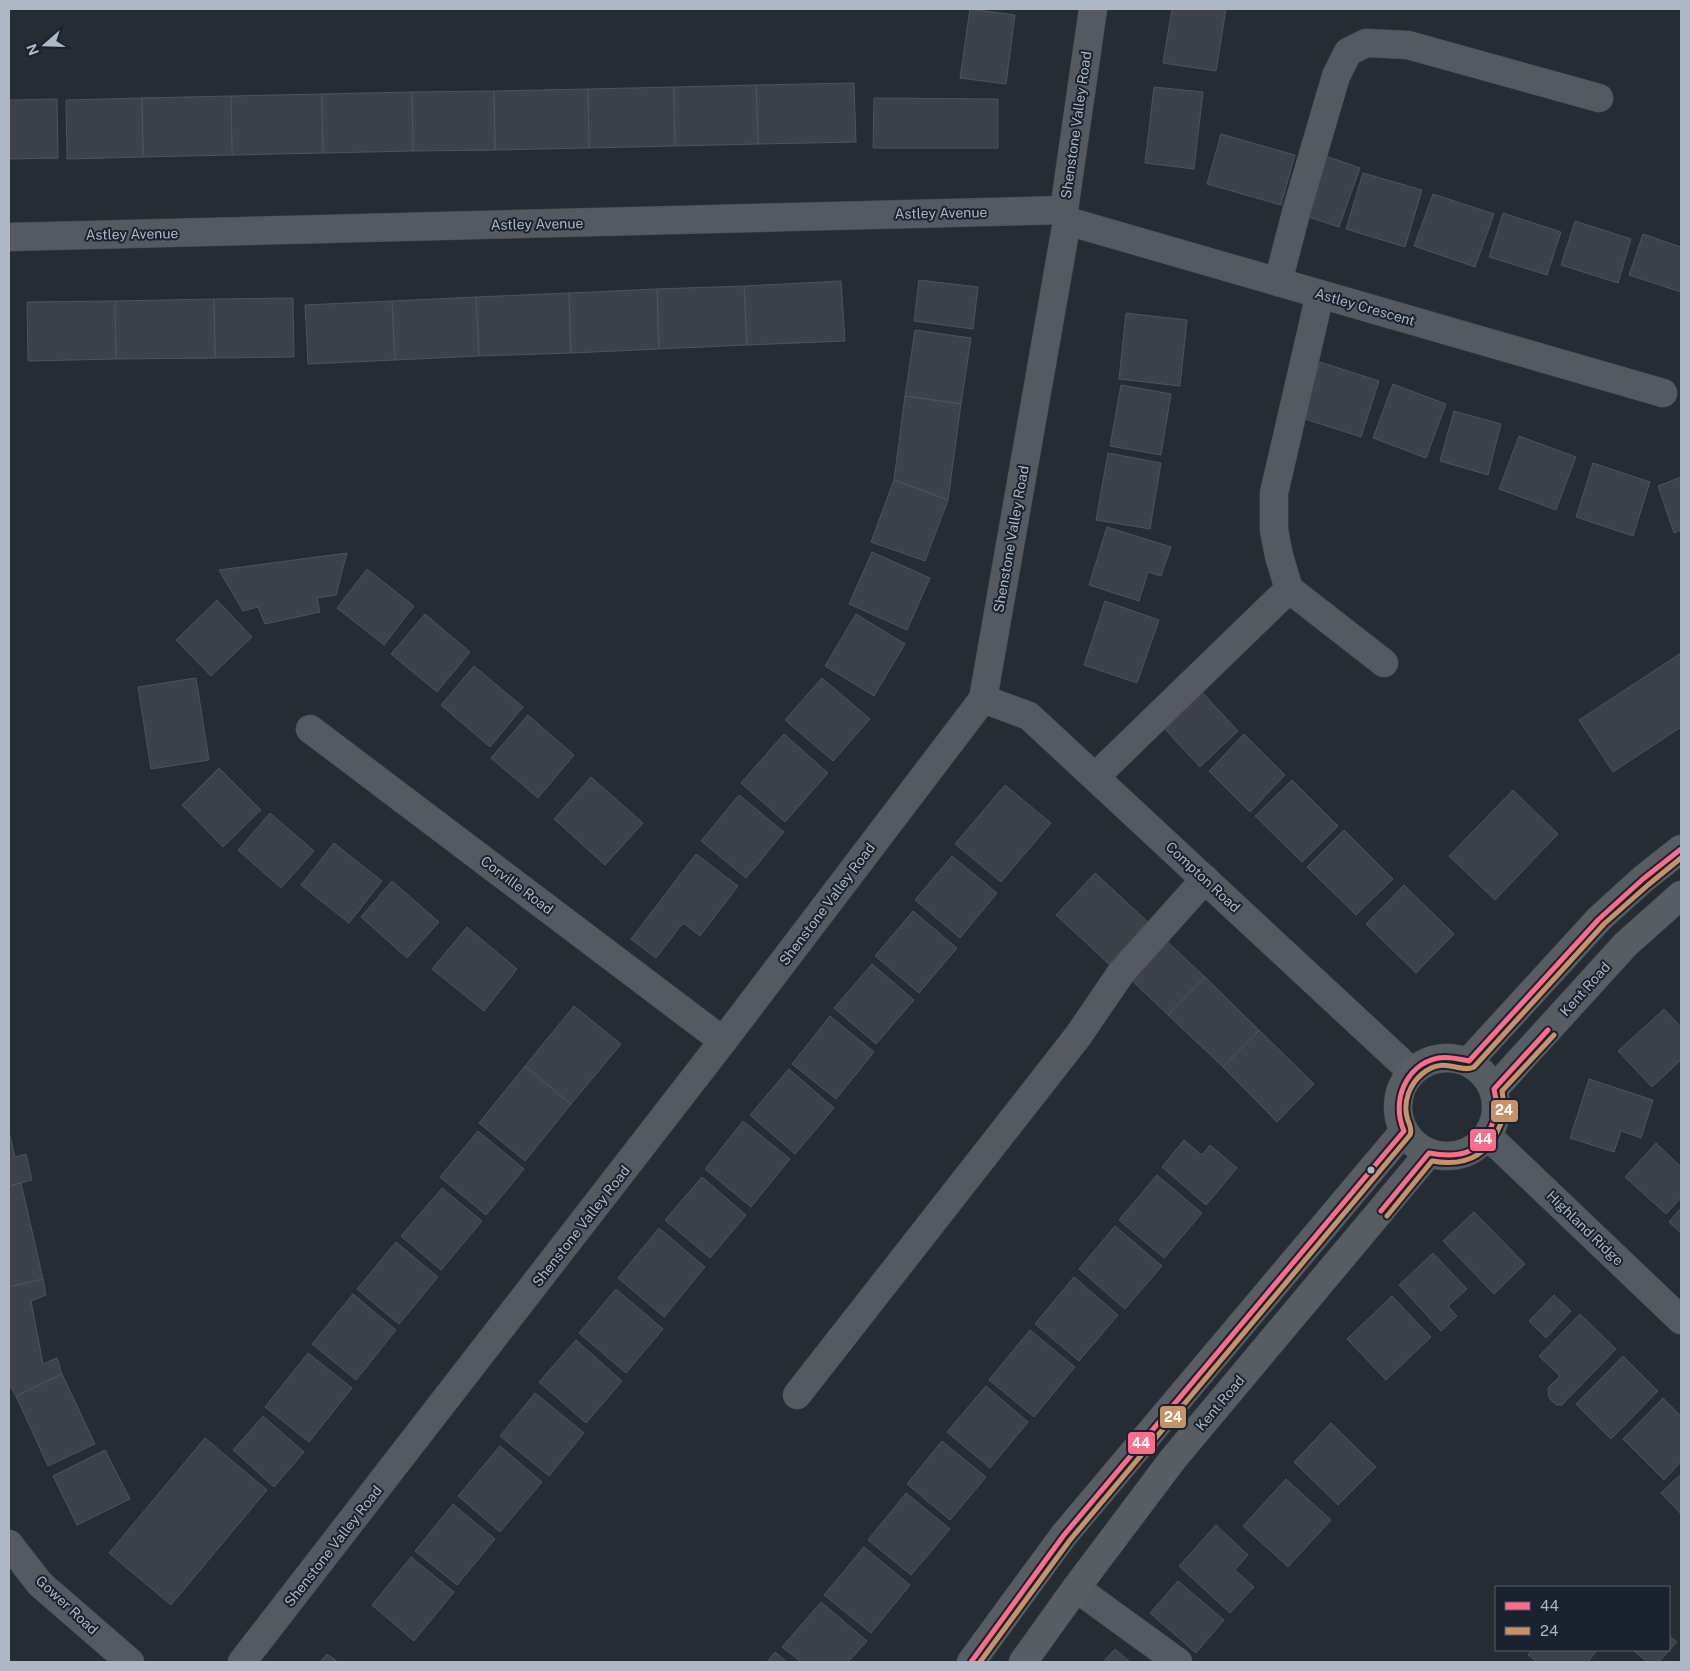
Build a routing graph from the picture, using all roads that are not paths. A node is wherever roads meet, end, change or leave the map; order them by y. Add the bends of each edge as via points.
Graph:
1 (1093, 9) edge
2 (1599, 98) dead end
3 (1066, 216) junction
4 (9, 237) edge
5 (1278, 282) junction
6 (1320, 294) junction
7 (1663, 393) dead end
8 (1289, 589) junction
9 (1384, 663) dead end
10 (983, 699) junction
11 (310, 729) dead end
12 (1095, 777) junction
13 (1681, 849) edge
14 (1205, 879) junction
15 (1681, 895) edge
16 (723, 1041) junction
17 (1469, 1061) junction
18 (1412, 1072) junction
19 (1494, 1089) junction
20 (1404, 1131) junction
21 (1488, 1136) junction
22 (1429, 1153) junction
23 (1681, 1320) edge
24 (797, 1395) dead end
25 (9, 1544) edge
26 (1076, 1588) junction
27 (130, 1662) edge
28 (242, 1662) edge
29 (971, 1662) edge
30 (1023, 1662) edge
31 (1178, 1662) edge

1 - 3 street, Shenstone Valley Road
2 - 5 street via 1408,45 1366,43 1348,52 1336,76
3 - 4 street, Astley Avenue
3 - 5 street, Astley Crescent
3 - 10 street, Shenstone Valley Road
5 - 6 street, Astley Crescent
6 - 7 street, Astley Crescent
6 - 8 street via 1274,493 1274,530
8 - 9 street
8 - 12 street
10 - 12 street, Compton Road via 1028,716
10 - 16 street, Shenstone Valley Road
11 - 16 street, Corville Road
12 - 14 street, Compton Road
13 - 17 main road via 1599,919
14 - 18 street, Compton Road
14 - 24 street via 1121,973 1078,1036
15 - 19 main road, Kent Road via 1626,944
16 - 28 street, Shenstone Valley Road
17 - 18 main road via 1449,1057 1428,1060
17 - 19 main road via 1484,1073
18 - 20 main road via 1400,1090 1398,1111
19 - 21 main road via 1497,1114
20 - 22 main road via 1414,1144
20 - 29 main road via 1064,1535
21 - 22 main road via 1476,1148 1462,1154 1445,1156
21 - 23 street, Highland Ridge
22 - 26 main road, Kent Road via 1173,1459
25 - 27 street, Gower Road via 40,1584
26 - 30 main road, Kent Road
26 - 31 street

